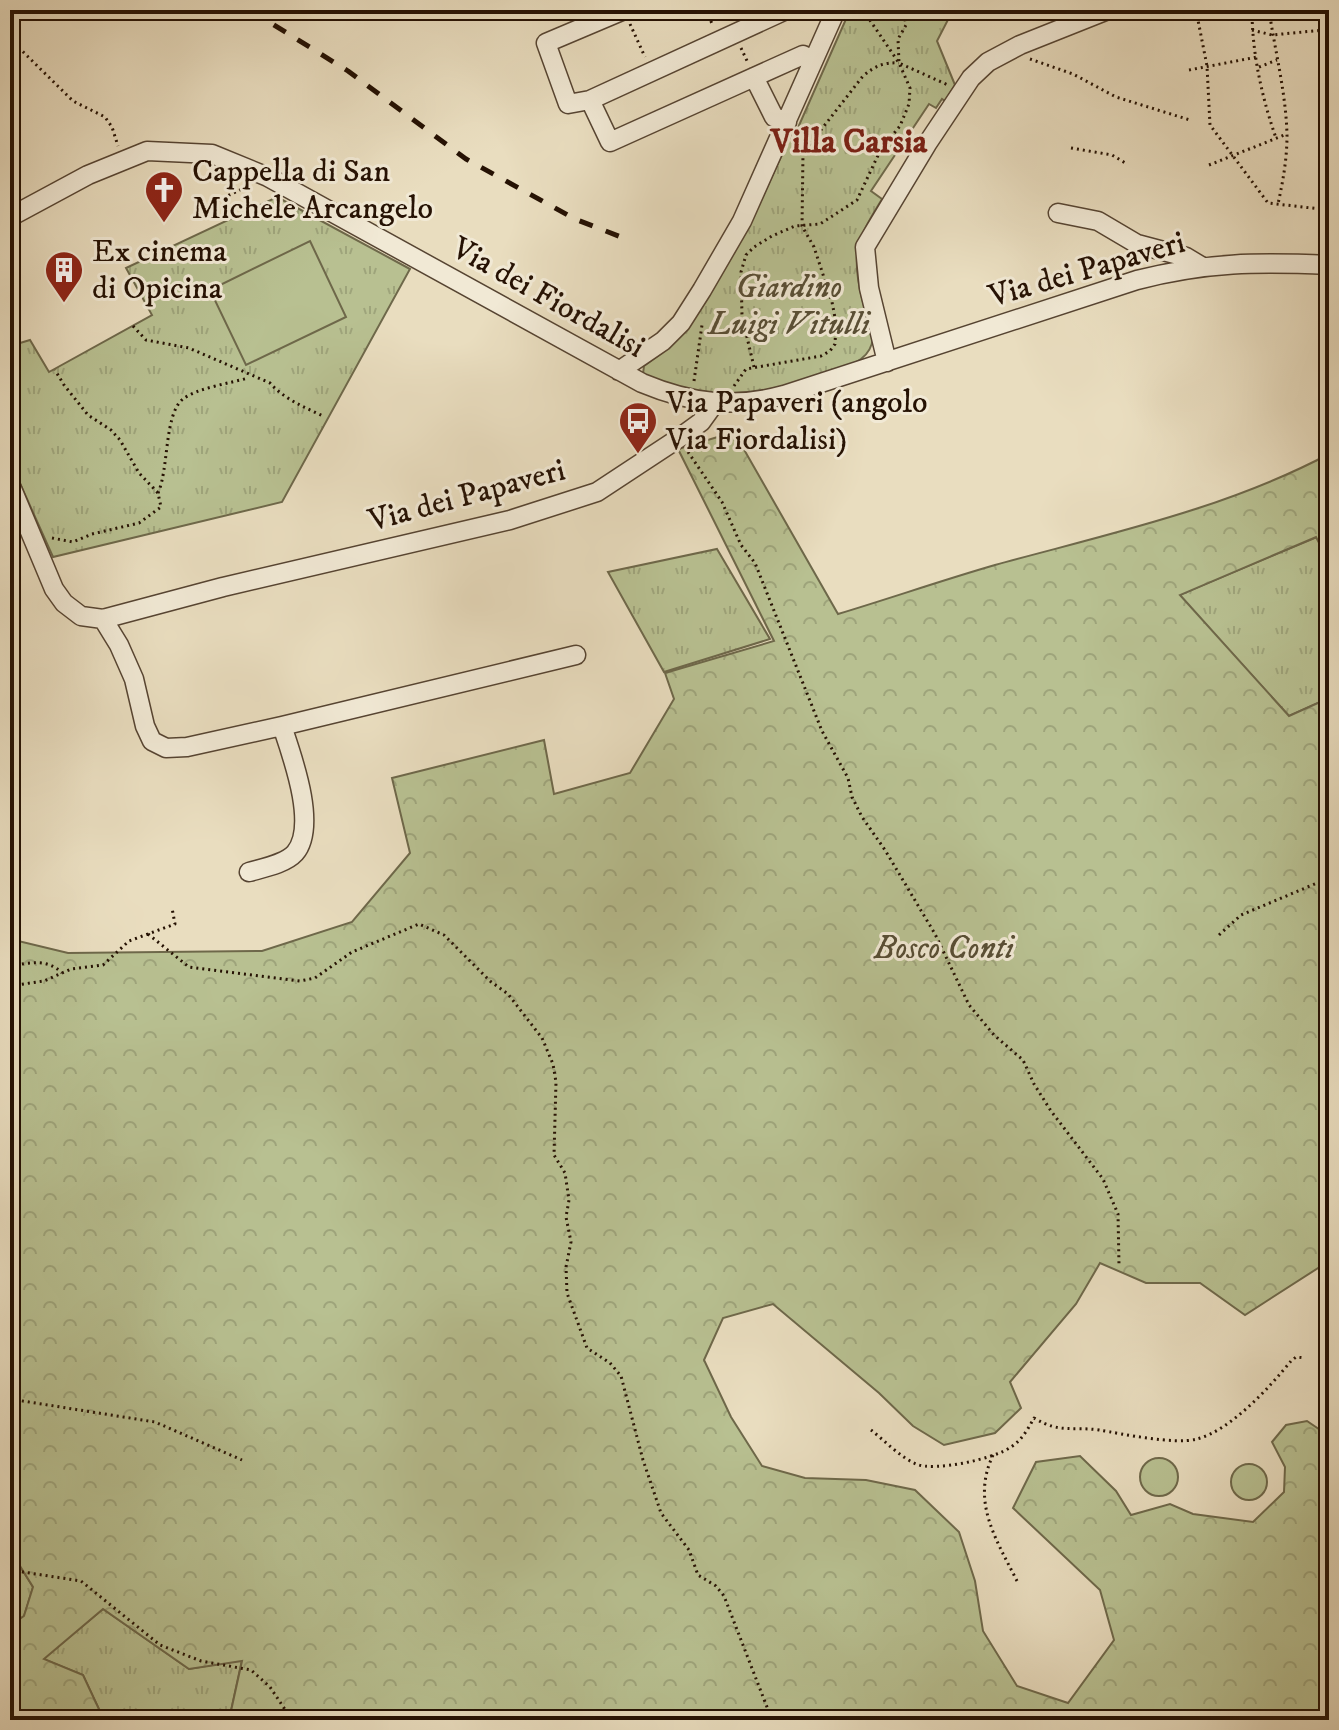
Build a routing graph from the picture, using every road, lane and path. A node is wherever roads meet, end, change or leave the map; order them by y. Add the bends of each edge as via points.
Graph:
1 (624, 10) edge
2 (786, 10) edge
3 (836, 10) edge
4 (863, 10) edge
5 (903, 10) edge
6 (1108, 10) edge
7 (1196, 10) edge
8 (1252, 10) edge
9 (1269, 10) edge
10 (1329, 29) edge
11 (1252, 30) junction
12 (734, 34) junction
13 (1272, 35) junction
14 (10, 39) edge
15 (1020, 45) junction
16 (1257, 57) junction
17 (813, 60) junction
18 (1277, 60) junction
19 (899, 63) junction
20 (1207, 66) junction
21 (1259, 67) junction
22 (1189, 70) dead end
23 (652, 72) junction
24 (754, 77) junction
25 (962, 93) junction
26 (590, 100) junction
27 (1190, 120) dead end
28 (787, 122) junction
29 (1287, 134) junction
30 (1276, 138) junction
31 (1071, 148) dead end
32 (1231, 156) junction
33 (123, 159) junction
34 (1127, 164) dead end
35 (1209, 165) dead end
36 (268, 177) junction
37 (1278, 206) junction
38 (1329, 210) edge
39 (196, 211) dead end
40 (1058, 213) dead end
41 (10, 217) edge
42 (802, 226) junction
43 (1329, 265) edge
44 (1201, 266) junction
45 (703, 321) dead end
46 (133, 326) dead end
47 (887, 362) junction
48 (754, 367) junction
49 (55, 370) dead end
50 (619, 371) junction
51 (251, 377) junction
52 (689, 400) junction
53 (721, 404) junction
54 (323, 416) dead end
55 (679, 438) junction
56 (10, 484) edge
57 (158, 493) junction
58 (33, 539) junction
59 (103, 619) junction
60 (576, 655) dead end
61 (282, 726) junction
62 (249, 872) dead end
63 (1329, 878) edge
64 (172, 908) dead end
65 (148, 934) junction
66 (1219, 935) dead end
67 (10, 966) edge
68 (63, 973) junction
69 (10, 986) edge
70 (1119, 1265) dead end
71 (1305, 1358) dead end
72 (10, 1399) edge
73 (871, 1430) dead end
74 (993, 1455) junction
75 (242, 1460) dead end
76 (10, 1570) edge
77 (1017, 1581) dead end
78 (292, 1720) edge
79 (772, 1720) edge

1 - 23 path
1 - 26 street via 546,43 568,104
2 - 12 street
3 - 17 street
4 - 19 path
5 - 19 path via 906,25 898,39
6 - 15 street
7 - 20 path
8 - 11 path
9 - 13 path
10 - 13 path
11 - 13 path
11 - 16 path
12 - 23 street
12 - 24 path
13 - 18 path
14 - 33 path via 73,101 105,117
15 - 25 street via 988,62
15 - 27 path via 1029,59 1116,97
16 - 20 path
16 - 21 path
17 - 24 street via 803,55
17 - 28 street
18 - 21 path
18 - 29 path
19 - 25 path
19 - 42 path via 887,62 863,76 803,153
19 - 42 path via 910,88 909,104 864,189 827,220
20 - 22 path
20 - 32 path via 1210,125
21 - 30 path
23 - 26 street
24 - 26 street via 610,142
24 - 28 street via 774,117
25 - 47 street via 865,247
28 - 50 street via 742,221 681,323
29 - 30 path
29 - 37 path
30 - 32 path
31 - 34 path via 1112,155
32 - 35 path
32 - 37 path via 1268,203
33 - 36 street, Via dei Fiordalisi via 147,151 212,154
33 - 41 street, Via dei Fiordalisi
36 - 39 path
36 - 50 street, Via dei Fiordalisi
37 - 38 path
40 - 44 street via 1098,221 1137,244
42 - 48 path via 772,236 746,255 742,316
42 - 48 path via 832,302 835,344 821,356
43 - 44 street, Via dei Papaveri
44 - 47 street, Via dei Papaveri via 1137,280
45 - 52 path
46 - 51 path via 146,340 189,348
47 - 53 street, Via dei Papaveri via 764,401
48 - 53 path via 746,369
49 - 57 path via 88,415 120,440
50 - 52 street, Via dei Fiordalisi
51 - 54 path
51 - 57 path via 190,395 176,407
52 - 53 street, Via dei Fiordalisi
53 - 55 street, Via dei Papaveri
55 - 59 street, Via dei Papaveri via 597,492 536,513
55 - 70 path via 755,563 852,797 935,934 969,1005 1023,1060 1051,1111 1103,1179 1118,1214
56 - 58 street
57 - 58 path via 161,507 139,523 73,542
58 - 59 street via 64,603 81,616
59 - 61 street via 134,679 152,741 166,748 187,747
60 - 61 street
61 - 62 street via 300,787 303,833 295,853
63 - 66 path via 1241,915
64 - 65 path via 175,924
65 - 68 path via 129,941 103,965
65 - 79 path via 189,967 300,981 419,924 444,935 526,1016 553,1064 554,1155 565,1173 569,1200 567,1293 577,1322 587,1348 621,1376 661,1513 689,1550 698,1575 724,1596
67 - 68 path via 39,962 54,964
68 - 69 path
71 - 74 path via 1296,1357 1237,1416 1194,1440 1062,1430 1034,1418 1010,1448
72 - 75 path via 155,1422
73 - 74 path via 915,1464 936,1468
74 - 77 path via 984,1474 984,1502
76 - 78 path via 81,1581 160,1645 201,1661 251,1670

